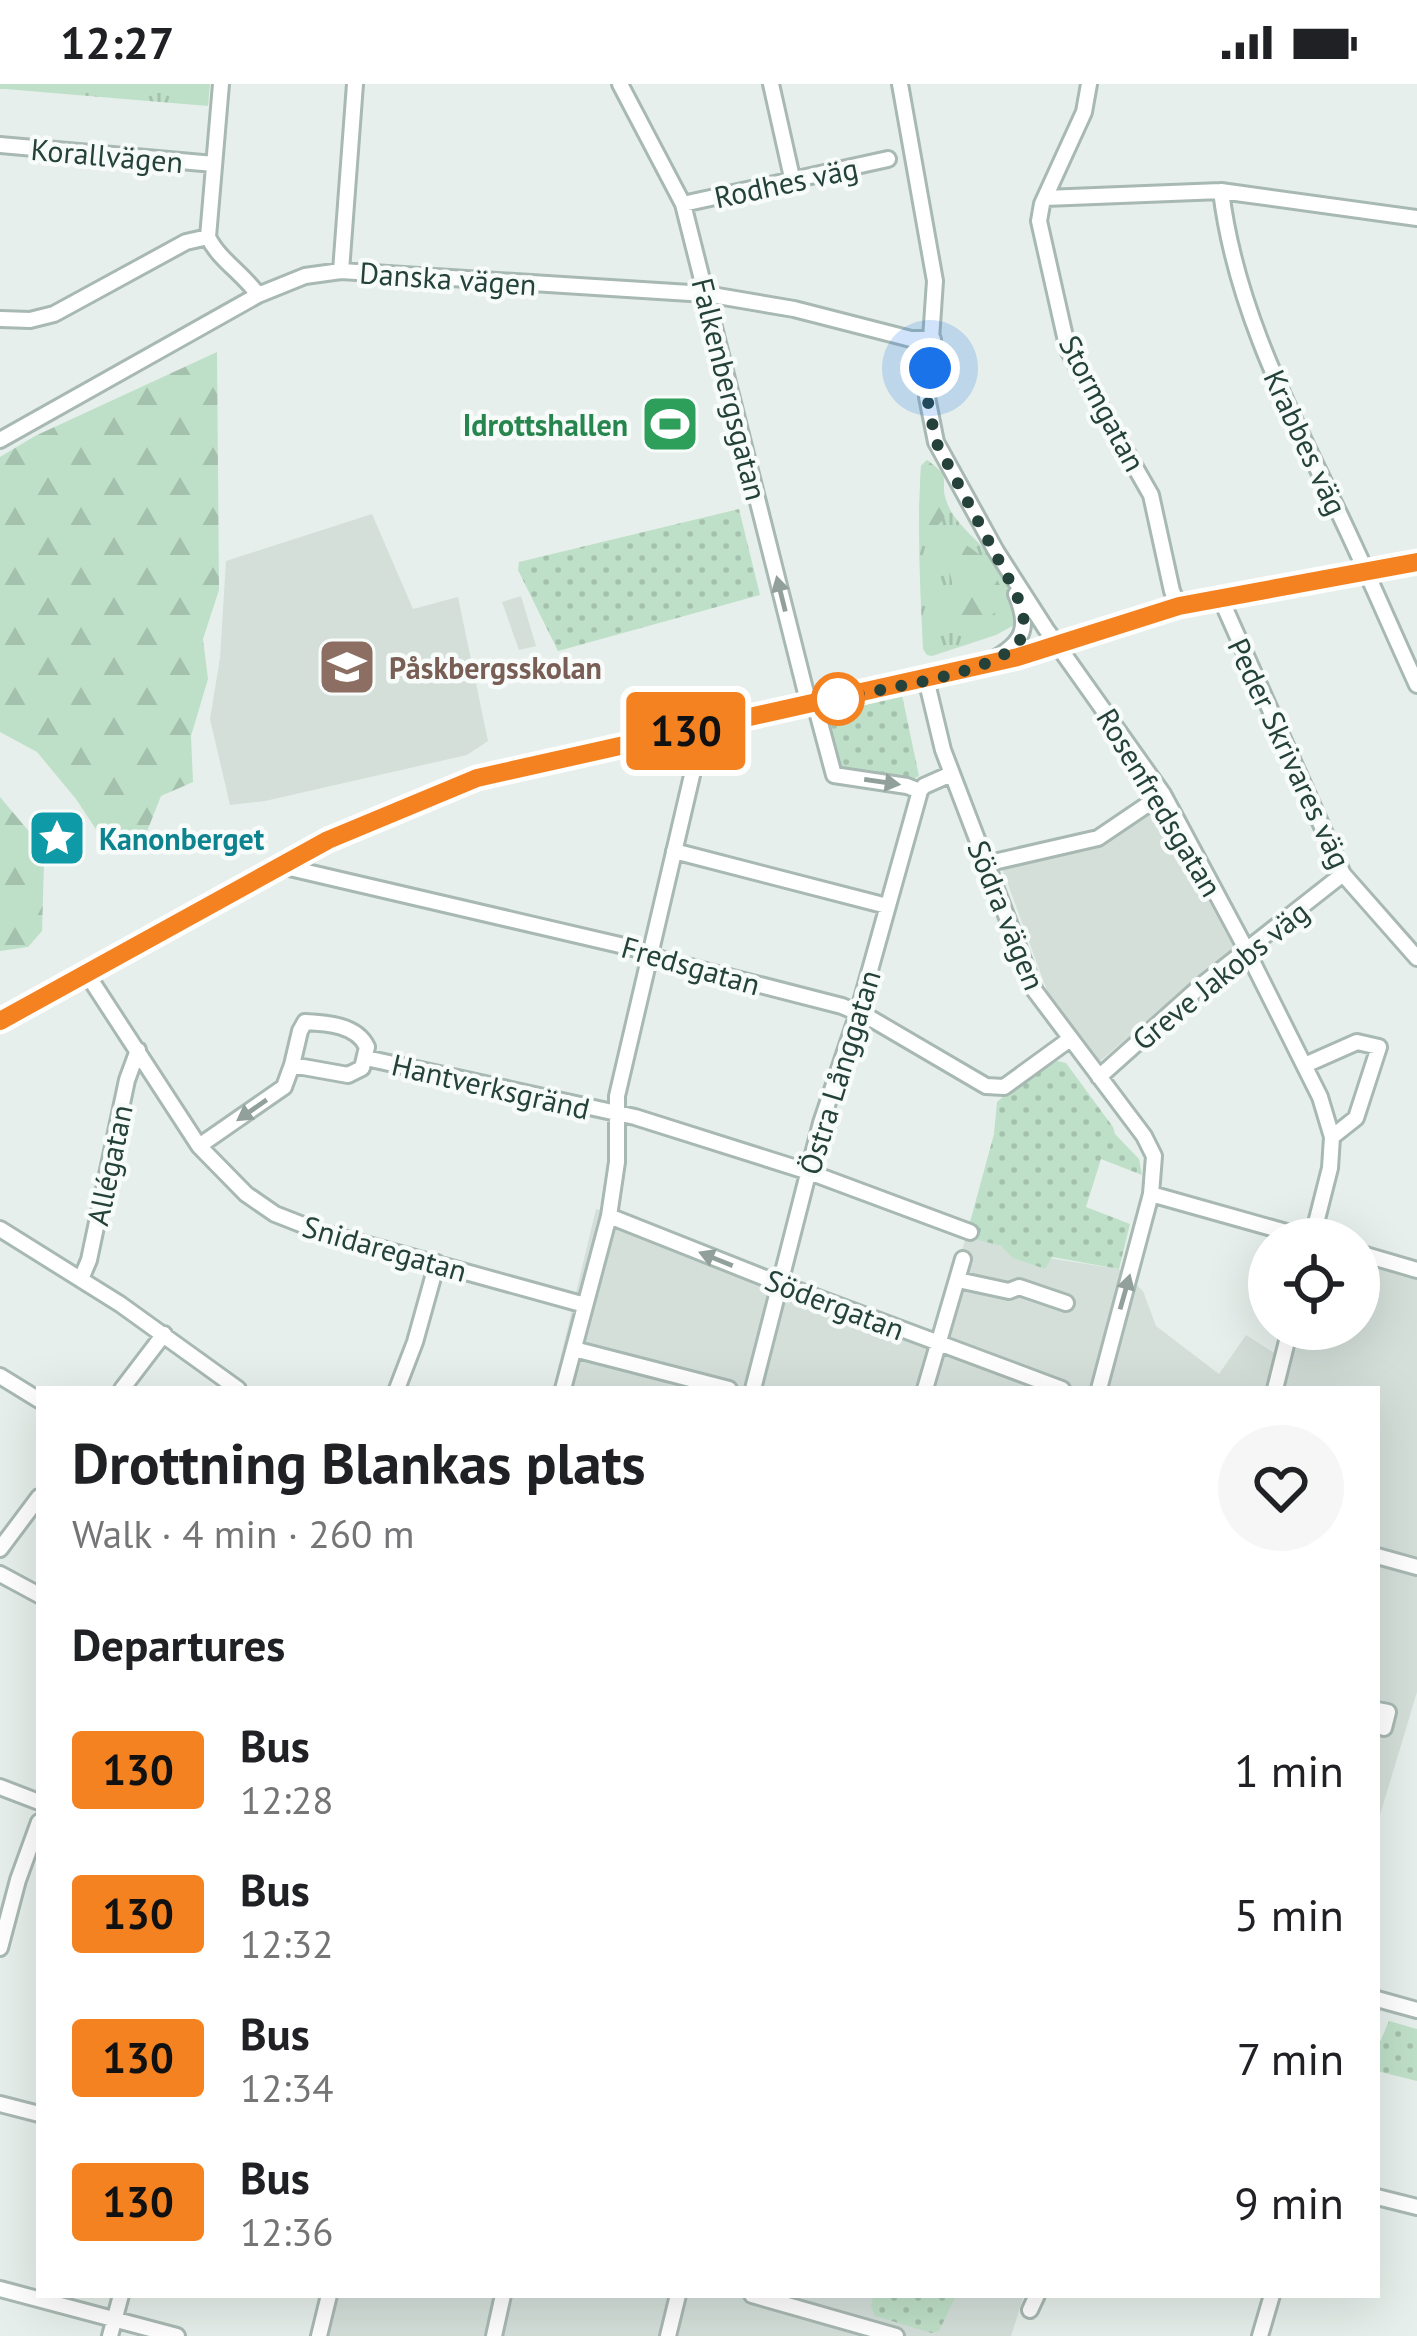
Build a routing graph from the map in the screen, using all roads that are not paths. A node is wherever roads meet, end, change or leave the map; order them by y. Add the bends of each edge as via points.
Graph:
1 (221, 84) edge
2 (355, 84) edge
3 (620, 84) edge
4 (771, 84) edge
5 (900, 84) edge
6 (1089, 84) edge
7 (0, 145) edge
8 (888, 159) dead end
9 (214, 164) junction
10 (793, 182) junction
11 (1221, 190) junction
12 (1045, 198) junction
13 (683, 204) junction
14 (1417, 218) edge
15 (208, 237) junction
16 (341, 271) junction
17 (706, 294) junction
18 (258, 295) junction
19 (1, 319) edge
20 (932, 339) junction
21 (0, 440) edge
22 (996, 551) junction
23 (1417, 562) edge
24 (1364, 571) junction
25 (1220, 597) junction
26 (1179, 606) junction
27 (1059, 645) junction
28 (984, 665) junction
29 (926, 679) junction
30 (1417, 685) edge
31 (812, 705) junction
32 (694, 729) junction
33 (951, 774) junction
34 (920, 791) junction
35 (1163, 794) junction
36 (674, 850) junction
37 (985, 864) junction
38 (281, 866) junction
39 (1343, 874) junction
40 (887, 906) junction
41 (1246, 949) junction
42 (650, 954) junction
43 (1417, 958) edge
44 (87, 974) junction
45 (858, 1013) junction
46 (0, 1020) edge
47 (1070, 1039) junction
48 (138, 1050) junction
49 (366, 1058) junction
50 (292, 1065) junction
51 (1305, 1065) junction
52 (1099, 1077) junction
53 (616, 1114) junction
54 (1331, 1137) junction
55 (199, 1146) junction
56 (809, 1172) junction
57 (1151, 1194) junction
58 (609, 1216) junction
59 (1317, 1218) edge
60 (1248, 1221) edge
61 (0, 1229) edge
62 (970, 1232) dead end
63 (963, 1259) dead end
64 (1380, 1259) edge
65 (436, 1263) junction
66 (1417, 1270) edge
67 (81, 1279) junction
68 (958, 1280) junction
69 (778, 1283) junction
70 (1066, 1303) dead end
71 (584, 1305) junction
72 (164, 1334) junction
73 (938, 1343) junction
74 (574, 1349) junction
75 (1285, 1350) edge
76 (0, 1376) edge
77 (124, 1386) edge
78 (234, 1386) edge
79 (398, 1386) edge
80 (563, 1386) edge
81 (717, 1386) edge
82 (754, 1386) edge
83 (926, 1386) edge
84 (1054, 1386) edge
85 (1100, 1386) edge
86 (1276, 1386) edge
87 (36, 1398) edge
88 (36, 1501) edge
89 (0, 1550) edge
90 (1380, 1557) edge
91 (1417, 1567) edge
92 (0, 1574) edge
93 (36, 1593) edge
94 (1380, 1711) edge
95 (1384, 1728) dead end
96 (0, 1786) edge
97 (36, 1801) edge
98 (36, 1830) edge
99 (4, 1919) edge
100 (0, 1948) edge
101 (1380, 2003) edge
102 (1417, 2009) edge
103 (0, 2104) edge
104 (36, 2113) edge
105 (1380, 2198) edge
106 (1417, 2207) edge
107 (0, 2289) edge
108 (120, 2298) edge
109 (328, 2298) edge
110 (502, 2298) edge
111 (677, 2298) edge
112 (760, 2298) edge
113 (1271, 2298) edge
114 (114, 2319) junction
115 (845, 2329) edge
116 (110, 2336) edge
117 (177, 2336) edge
118 (319, 2336) edge
119 (494, 2336) edge
120 (668, 2336) edge
121 (896, 2336) edge
122 (1260, 2336) edge

1 - 9 street
2 - 16 street
3 - 13 street, Falkenbergsgatan
4 - 10 street
5 - 20 street via 935,281
6 - 12 street
7 - 9 street, Korallvägen
8 - 10 street, Rodhes väg
9 - 15 street
10 - 13 street, Rodhes väg
11 - 12 street
11 - 14 street
11 - 24 street, Krabbes väg via 1251,322
12 - 26 street, Stormgatan via 1040,221 1068,350 1151,495
13 - 17 street, Falkenbergsgatan
15 - 18 street
15 - 19 street via 54,314
16 - 17 street, Danska vägen
16 - 18 street, Danska vägen
17 - 20 street, Danska vägen
31 -> 17 street, Falkenbergsgatan
18 - 21 street, Danska vägen
20 - 22 street, Rosenfredsgatan via 927,397 936,442
22 - 27 street, Rosenfredsgatan
22 - 28 street, Rosenfredsgatan via 1024,622 1017,644
23 - 24 street
24 - 25 street
24 - 30 street, Krabbes väg
25 - 26 street
25 - 39 street, Peder Skrivares väg
26 - 27 street
27 - 28 street
27 - 35 street, Rosenfredsgatan
28 - 29 street
29 - 31 street
29 - 33 street, Södra vägen
31 - 32 street
31 -> 34 street, Falkenbergsgatan via 833,775
32 - 36 street via 697,754
32 - 38 street via 477,778
33 - 34 street
33 - 37 street, Södra vägen
34 - 40 street, Östra Långgatan
35 - 37 street via 1098,838
35 - 41 street, Rosenfredsgatan
36 - 40 street
36 - 42 street
37 - 47 street, Södra vägen via 1035,992
38 - 42 street, Fredsgatan
38 - 44 street
39 - 41 street, Greve Jakobs väg
39 - 43 street, Peder Skrivares väg
40 - 45 street, Östra Långgatan
41 - 51 street, Rosenfredsgatan
41 - 52 street, Greve Jakobs väg
42 - 45 street, Fredsgatan
42 - 53 street
44 - 46 street
44 - 48 street, Snidaregatan
45 - 47 street, Fredsgatan via 996,1088
45 - 56 street, Östra Långgatan
47 - 52 street, Södra vägen
48 - 55 street, Snidaregatan
48 - 67 street, Allégatan
49 - 50 street, Hantverksgränd via 349,1076
49 - 50 street, Hantverksgränd via 359,1034 305,1022
49 - 53 street, Hantverksgränd
50 -> 55 street, Hantverksgränd via 284,1088
51 - 54 street, Rosenfredsgatan
51 - 54 street via 1357,1042 1378,1047 1356,1118
52 - 57 street, Södra vägen via 1150,1144
53 - 56 street, Hantverksgränd
53 - 58 street
54 - 59 street
55 - 65 street, Snidaregatan via 275,1214
56 - 62 street, Hantverksgränd
56 - 69 street, Östra Långgatan
57 - 60 street
85 -> 57 street
69 -> 58 street, Södergatan
58 - 71 street
61 - 67 street
63 - 68 street
64 - 66 street
65 - 71 street, Snidaregatan
65 - 79 street
67 - 72 street
68 - 70 street
68 - 73 street
69 - 73 street, Södergatan
69 - 82 street, Östra Långgatan
71 - 74 street
72 - 77 street
72 - 78 street
73 - 83 street
73 - 84 street, Södergatan
74 - 80 street
74 - 81 street
75 - 86 street
76 - 87 street
88 - 89 street
90 - 91 street
92 - 93 street
94 - 95 street via 1388,1712
96 - 97 street
98 - 99 street
99 - 100 street
101 - 102 street
103 - 104 street
105 - 106 street
107 - 114 street
108 - 114 street
109 - 118 street
110 - 119 street
111 - 120 street
112 - 115 street
113 - 122 street
114 - 116 street
114 - 117 street
115 - 121 street

